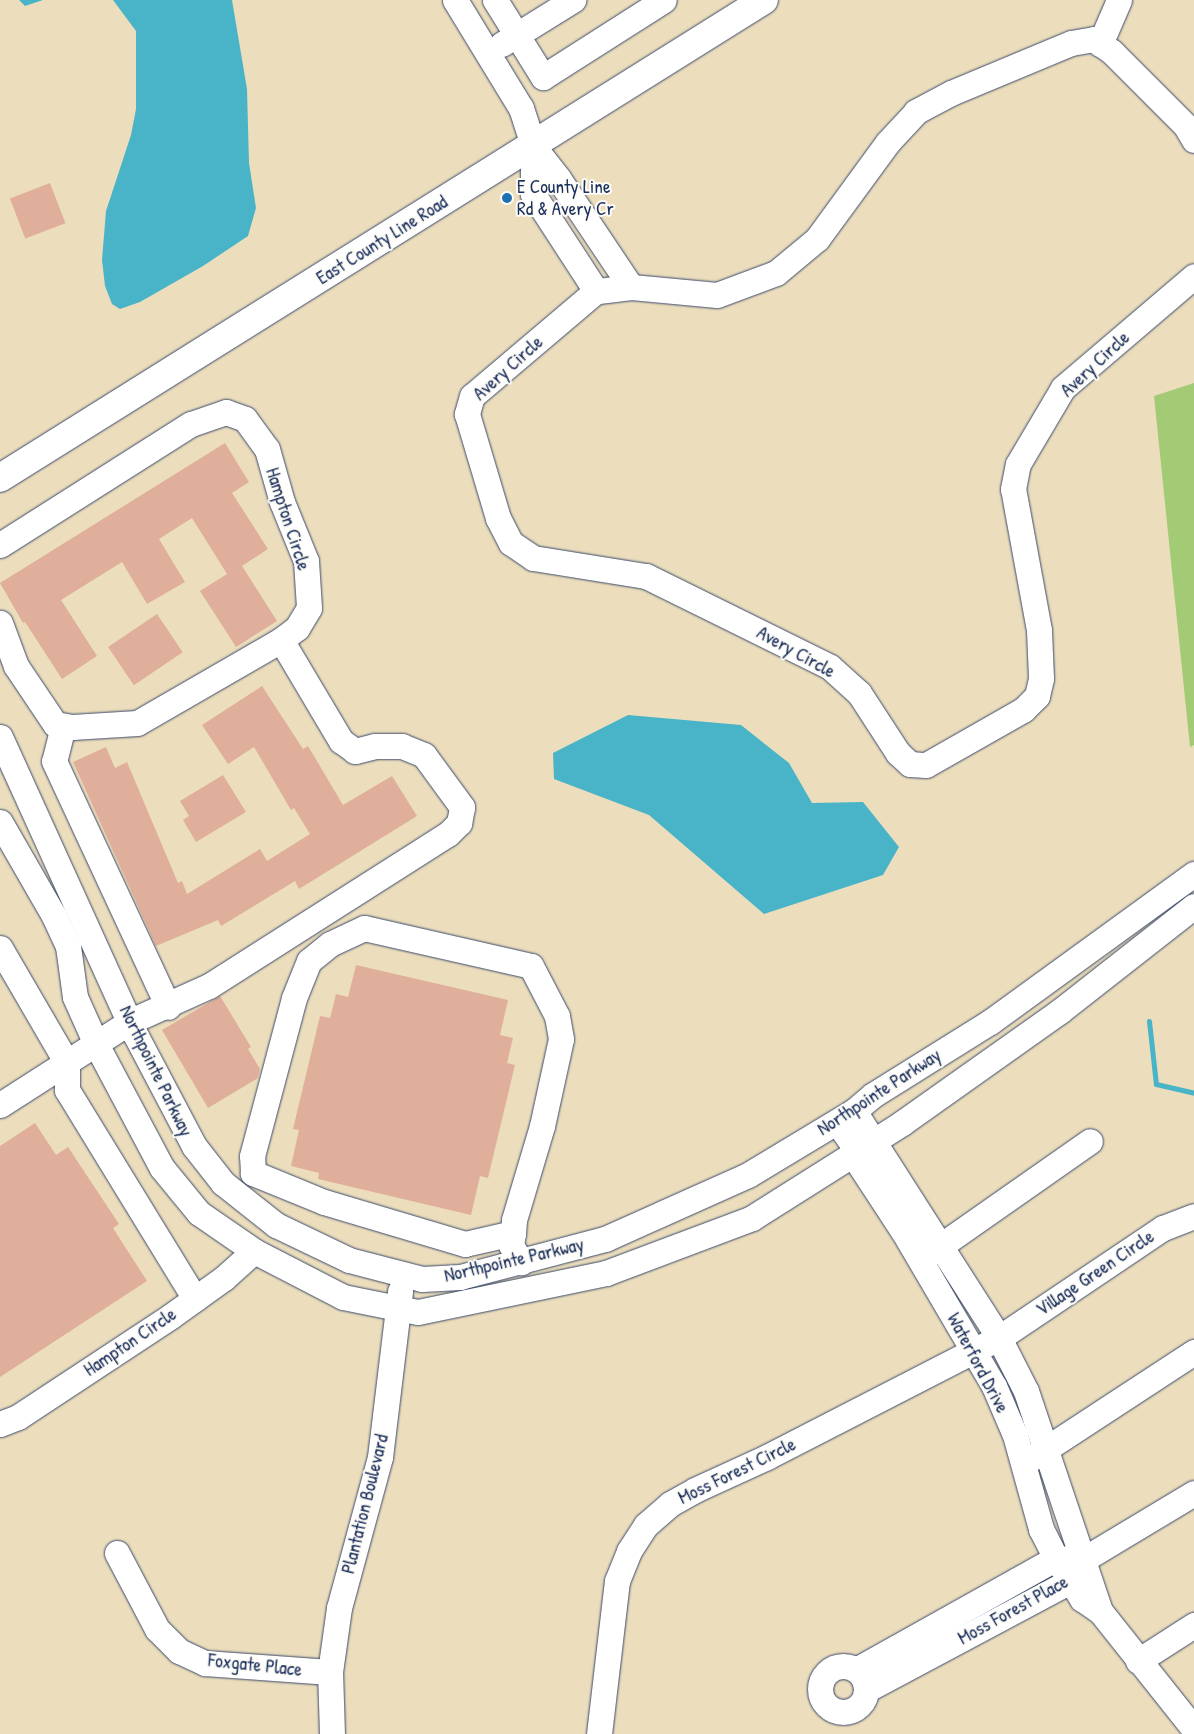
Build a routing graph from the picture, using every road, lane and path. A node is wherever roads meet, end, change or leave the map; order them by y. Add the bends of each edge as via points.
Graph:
1 (455, 0) edge
2 (495, 0) edge
3 (573, 0) edge
4 (664, 0) edge
5 (764, 0) edge
6 (1119, 0) edge
7 (517, 35) junction
8 (1100, 44) junction
9 (487, 53) junction
10 (1194, 140) edge
11 (533, 146) junction
12 (1194, 276) edge
13 (631, 287) junction
14 (596, 291) junction
15 (0, 478) edge
16 (0, 545) edge
17 (0, 624) edge
18 (281, 640) junction
19 (8, 673) edge
20 (64, 726) junction
21 (0, 737) edge
22 (0, 822) edge
23 (1194, 874) edge
24 (1194, 906) edge
25 (1134, 917) junction
26 (1152, 941) junction
27 (2, 959) edge
28 (168, 1007) junction
29 (131, 1021) junction
30 (96, 1044) junction
31 (67, 1063) junction
32 (0, 1105) edge
33 (845, 1116) junction
34 (1090, 1141) dead end
35 (874, 1142) junction
36 (853, 1156) junction
37 (234, 1192) junction
38 (907, 1215) junction
39 (1194, 1216) edge
40 (208, 1220) junction
41 (513, 1233) junction
42 (941, 1247) junction
43 (254, 1251) junction
44 (920, 1260) junction
45 (521, 1262) junction
46 (402, 1274) junction
47 (195, 1298) junction
48 (398, 1308) junction
49 (999, 1338) junction
50 (975, 1351) junction
51 (1194, 1352) edge
52 (1023, 1423) junction
53 (0, 1424) edge
54 (1045, 1452) junction
55 (1023, 1463) junction
56 (1194, 1493) edge
57 (116, 1553) dead end
58 (1056, 1558) junction
59 (1084, 1560) junction
60 (1070, 1581) junction
61 (975, 1603) junction
62 (1100, 1611) junction
63 (1194, 1625) edge
64 (987, 1626) junction
65 (1138, 1661) junction
66 (330, 1672) junction
67 (1194, 1730) edge
68 (332, 1734) edge
69 (598, 1734) edge

1 - 9 street
2 - 7 street
3 - 7 street
4 - 7 street via 543,76
5 - 11 main road, East County Line Road
6 - 8 street
7 - 9 street
8 - 10 street via 1186,126
8 - 13 street via 1094,39 1071,43 951,93 916,112 888,142 817,239 776,273 718,295
9 - 11 street via 521,108
11 - 13 street
11 - 14 street via 533,194
11 - 15 main road, East County Line Road
12 - 14 street, Avery Circle via 1063,388 1018,464 1012,489 1039,630 1041,678 1037,696 1023,710 926,765 910,764 904,758 859,693 830,667 646,576 533,558 511,543 498,518 467,414 472,396
13 - 14 street
16 - 18 street, Hampton Circle via 192,424 226,412 245,419 267,449 280,495 306,561 309,608 297,628
17 - 19 street
18 - 20 street, Hampton Circle via 137,723
18 - 28 street via 341,741 355,752 375,746 402,746 424,755 462,807 459,822 448,834 334,908 209,986
19 - 20 street via 55,724
20 - 28 street via 54,760
21 - 29 street, Northpointe Parkway
22 - 30 street, Northpointe Parkway via 68,946 75,997
23 - 25 street, Northpointe Parkway
24 - 26 street, Northpointe Parkway
25 - 26 street
25 - 33 street, Northpointe Parkway via 1049,982
26 - 35 street, Northpointe Parkway via 1060,1011
27 - 31 street
28 - 29 street
29 - 30 street
29 - 37 street, Northpointe Parkway via 141,1047 190,1139 223,1183
30 - 31 street
30 - 40 street, Northpointe Parkway via 162,1168
31 - 32 street
31 - 47 street via 67,1090
33 - 35 street, Waterford Drive
33 - 36 street, Waterford Drive
33 - 45 street, Northpointe Parkway via 748,1175 691,1202 605,1239
34 - 42 street
35 - 36 street, Northpointe Parkway
35 - 38 street, Waterford Drive
36 - 38 street, Waterford Drive
36 - 48 street, Northpointe Parkway via 752,1218 606,1273 418,1312
37 - 40 street
37 - 46 street, Northpointe Parkway via 276,1225 350,1260
38 - 42 street, Waterford Drive
38 - 44 street, Waterford Drive
39 - 49 street, Village Green Circle via 1163,1228
40 - 43 street, Northpointe Parkway
41 - 41 street via 561,1039 557,1016 531,966 364,928 330,944 309,961 294,998 252,1156 253,1173 324,1202 465,1244
41 - 45 street via 511,1245
42 - 44 street
42 - 49 street, Waterford Drive
43 - 47 street, Hampton Circle
43 - 48 street, Northpointe Parkway via 343,1297
44 - 50 street, Waterford Drive
45 - 46 street, Northpointe Parkway via 460,1276 422,1279
46 - 48 street, Plantation Boulevard
47 - 53 street, Hampton Circle via 18,1417
48 - 66 street, Plantation Boulevard via 380,1457 339,1608
49 - 50 street, Moss Forest Circle
49 - 52 street, Waterford Drive via 1026,1391
50 - 52 street, Waterford Drive
50 - 69 street, Moss Forest Circle via 695,1490 670,1504 646,1525 629,1551 617,1581
51 - 54 street
52 - 54 street, Waterford Drive
52 - 55 street, Waterford Drive
54 - 55 street
54 - 59 street, Waterford Drive
55 - 58 street, Waterford Drive via 1041,1529
56 - 59 street
57 - 66 street, Foxgate Place via 158,1630 179,1651 205,1663
58 - 59 street, Moss Forest Place
58 - 60 street, Waterford Drive
58 - 61 street, Moss Forest Place
59 - 60 street, Moss Forest Place
59 - 62 street, Waterford Drive
60 - 62 street, Waterford Drive via 1082,1599
60 - 64 street, Moss Forest Place
61 - 64 street
61 - 64 street, Moss Forest Place via 861,1680
62 - 65 street, Waterford Drive
63 - 65 street
65 - 67 street, Waterford Drive
66 - 68 street, Plantation Boulevard

